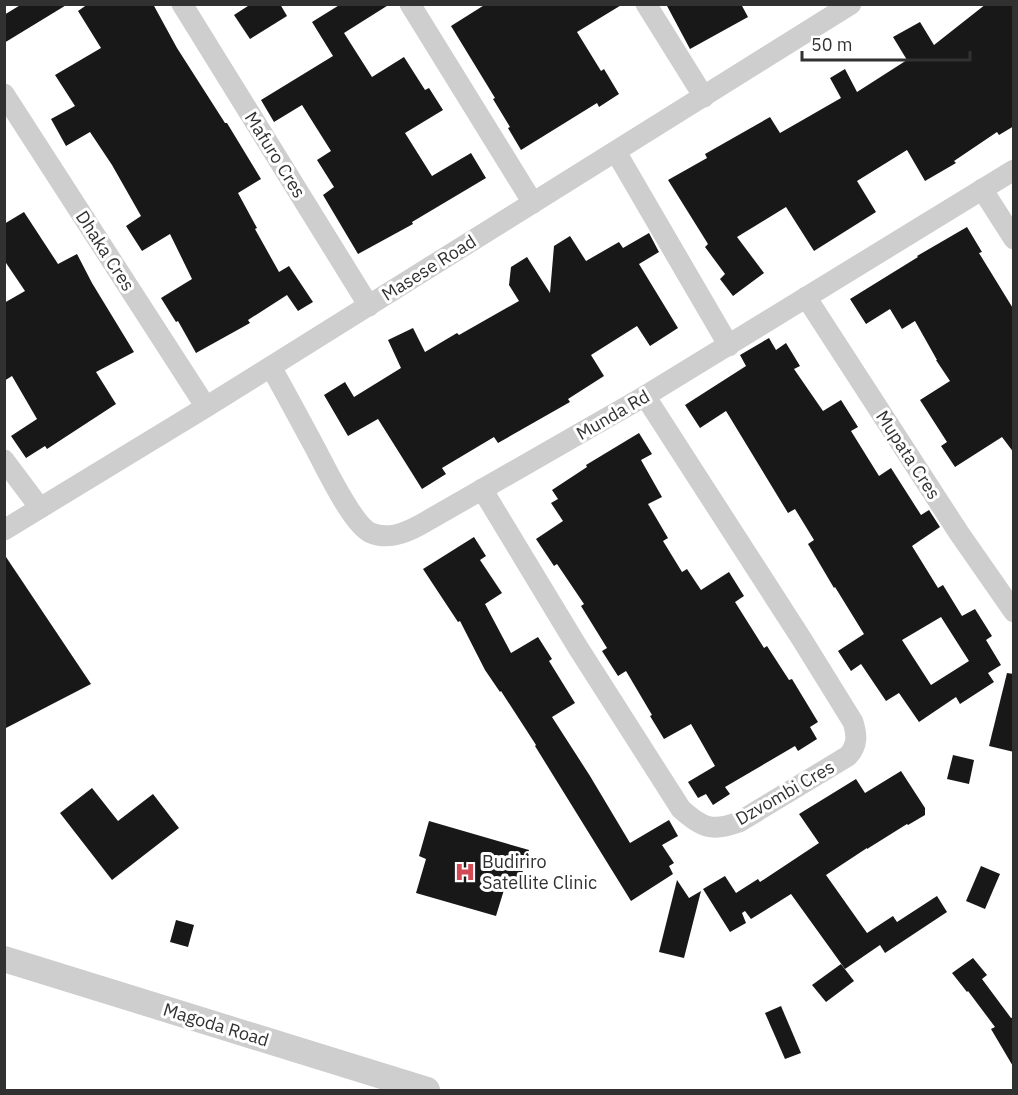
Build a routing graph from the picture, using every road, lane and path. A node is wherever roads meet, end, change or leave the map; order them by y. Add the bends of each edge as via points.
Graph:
1 (182, 4) edge
2 (410, 4) edge
3 (646, 4) edge
4 (852, 4) edge
5 (4, 94) edge
6 (705, 96) junction
7 (616, 152) junction
8 (1014, 170) edge
9 (982, 189) junction
10 (533, 203) junction
11 (1014, 239) edge
12 (806, 297) junction
13 (369, 306) junction
14 (729, 346) junction
15 (271, 366) junction
16 (645, 396) junction
17 (206, 407) junction
18 (4, 460) edge
19 (482, 489) junction
20 (40, 508) junction
21 (4, 530) edge
22 (1014, 612) edge
23 (4, 959) edge
24 (427, 1090) edge

1 - 13 street, Mafuro Cres
2 - 10 street
3 - 6 street
4 - 6 street, Masese Road
5 - 17 street, Dhaka Cres
6 - 7 street, Masese Road
7 - 10 street, Masese Road
7 - 14 street
8 - 9 street, Munda Rd
9 - 11 street
9 - 12 street, Munda Rd
10 - 13 street, Masese Road
12 - 14 street, Munda Rd
12 - 22 street, Mupata Cres
13 - 15 street, Masese Road
14 - 16 street, Munda Rd
15 - 17 street, Masese Road
15 - 19 street, Munda Rd via 343,500 369,532 390,536 404,533
16 - 19 street, Munda Rd
16 - 19 street, Dzvombi Cres via 801,638 856,732 854,749 848,756 739,822 723,828 707,827 681,809 576,646
17 - 20 street, Masese Road
18 - 20 street
20 - 21 street, Masese Road
23 - 24 street, Magoda Road

